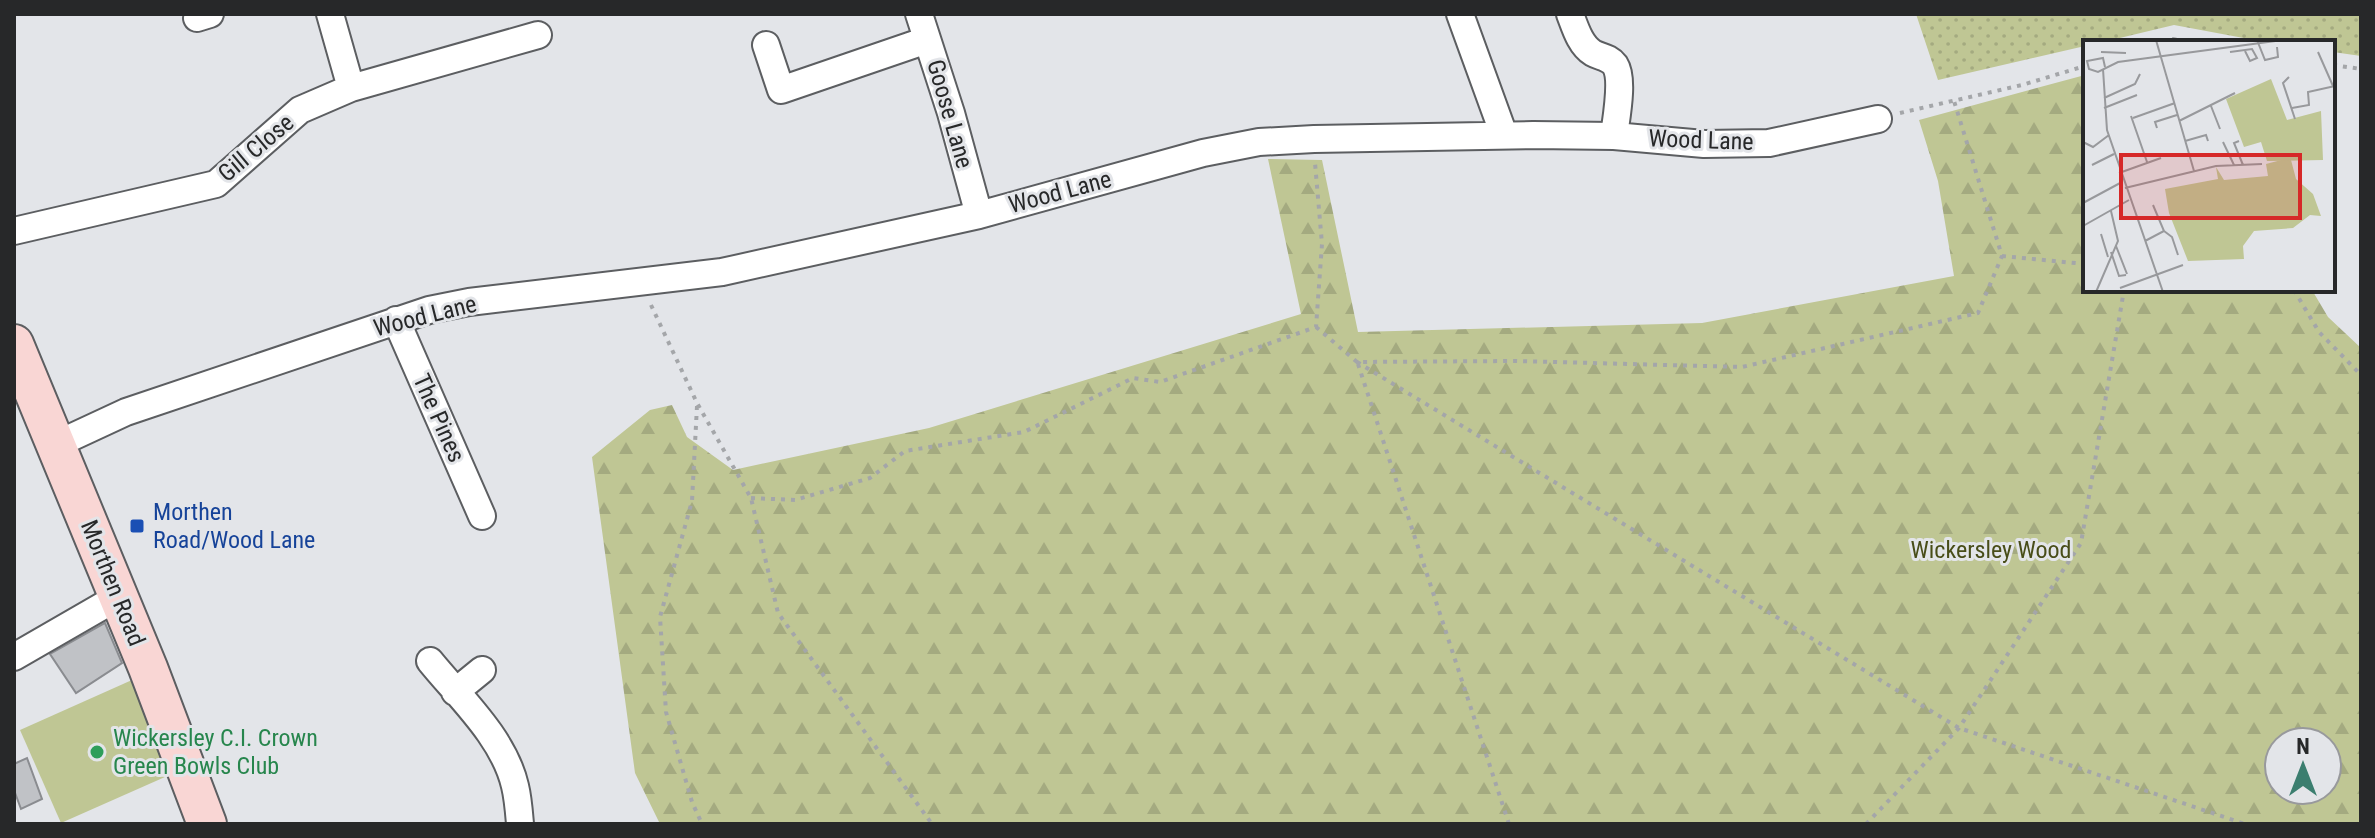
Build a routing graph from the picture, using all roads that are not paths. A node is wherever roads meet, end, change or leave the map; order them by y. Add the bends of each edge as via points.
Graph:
1 (330, 14) edge
2 (919, 14) edge
3 (1460, 14) edge
4 (1570, 14) edge
5 (538, 35) dead end
6 (927, 40) junction
7 (766, 45) dead end
8 (351, 88) junction
9 (1878, 119) road end
10 (1504, 135) junction
11 (1614, 136) junction
12 (979, 215) junction
13 (14, 231) edge
14 (396, 320) junction
15 (15, 351) edge
16 (55, 445) junction
17 (482, 516) dead end
18 (118, 597) junction
19 (14, 657) edge
20 (430, 661) dead end
21 (482, 670) dead end
22 (455, 692) junction
23 (207, 824) edge
24 (520, 824) edge

1 - 8 street
2 - 6 street, Goose Lane
3 - 10 street
4 - 11 street via 1584,46 1616,67
5 - 8 street, Gill Close
6 - 7 street via 781,90
6 - 12 street, Goose Lane
8 - 13 street, Gill Close via 300,110 216,184
9 - 11 street, Wood Lane via 1769,143
10 - 11 street, Wood Lane
10 - 12 street, Wood Lane via 1259,142
12 - 14 street, Wood Lane via 722,272 469,302
14 - 16 street, Wood Lane via 126,412
14 - 17 street, The Pines
15 - 16 main road, Morthen Road
16 - 18 main road, Morthen Road
18 - 19 street
18 - 23 main road, Morthen Road
20 - 22 street
21 - 22 street
22 - 24 street via 505,759

